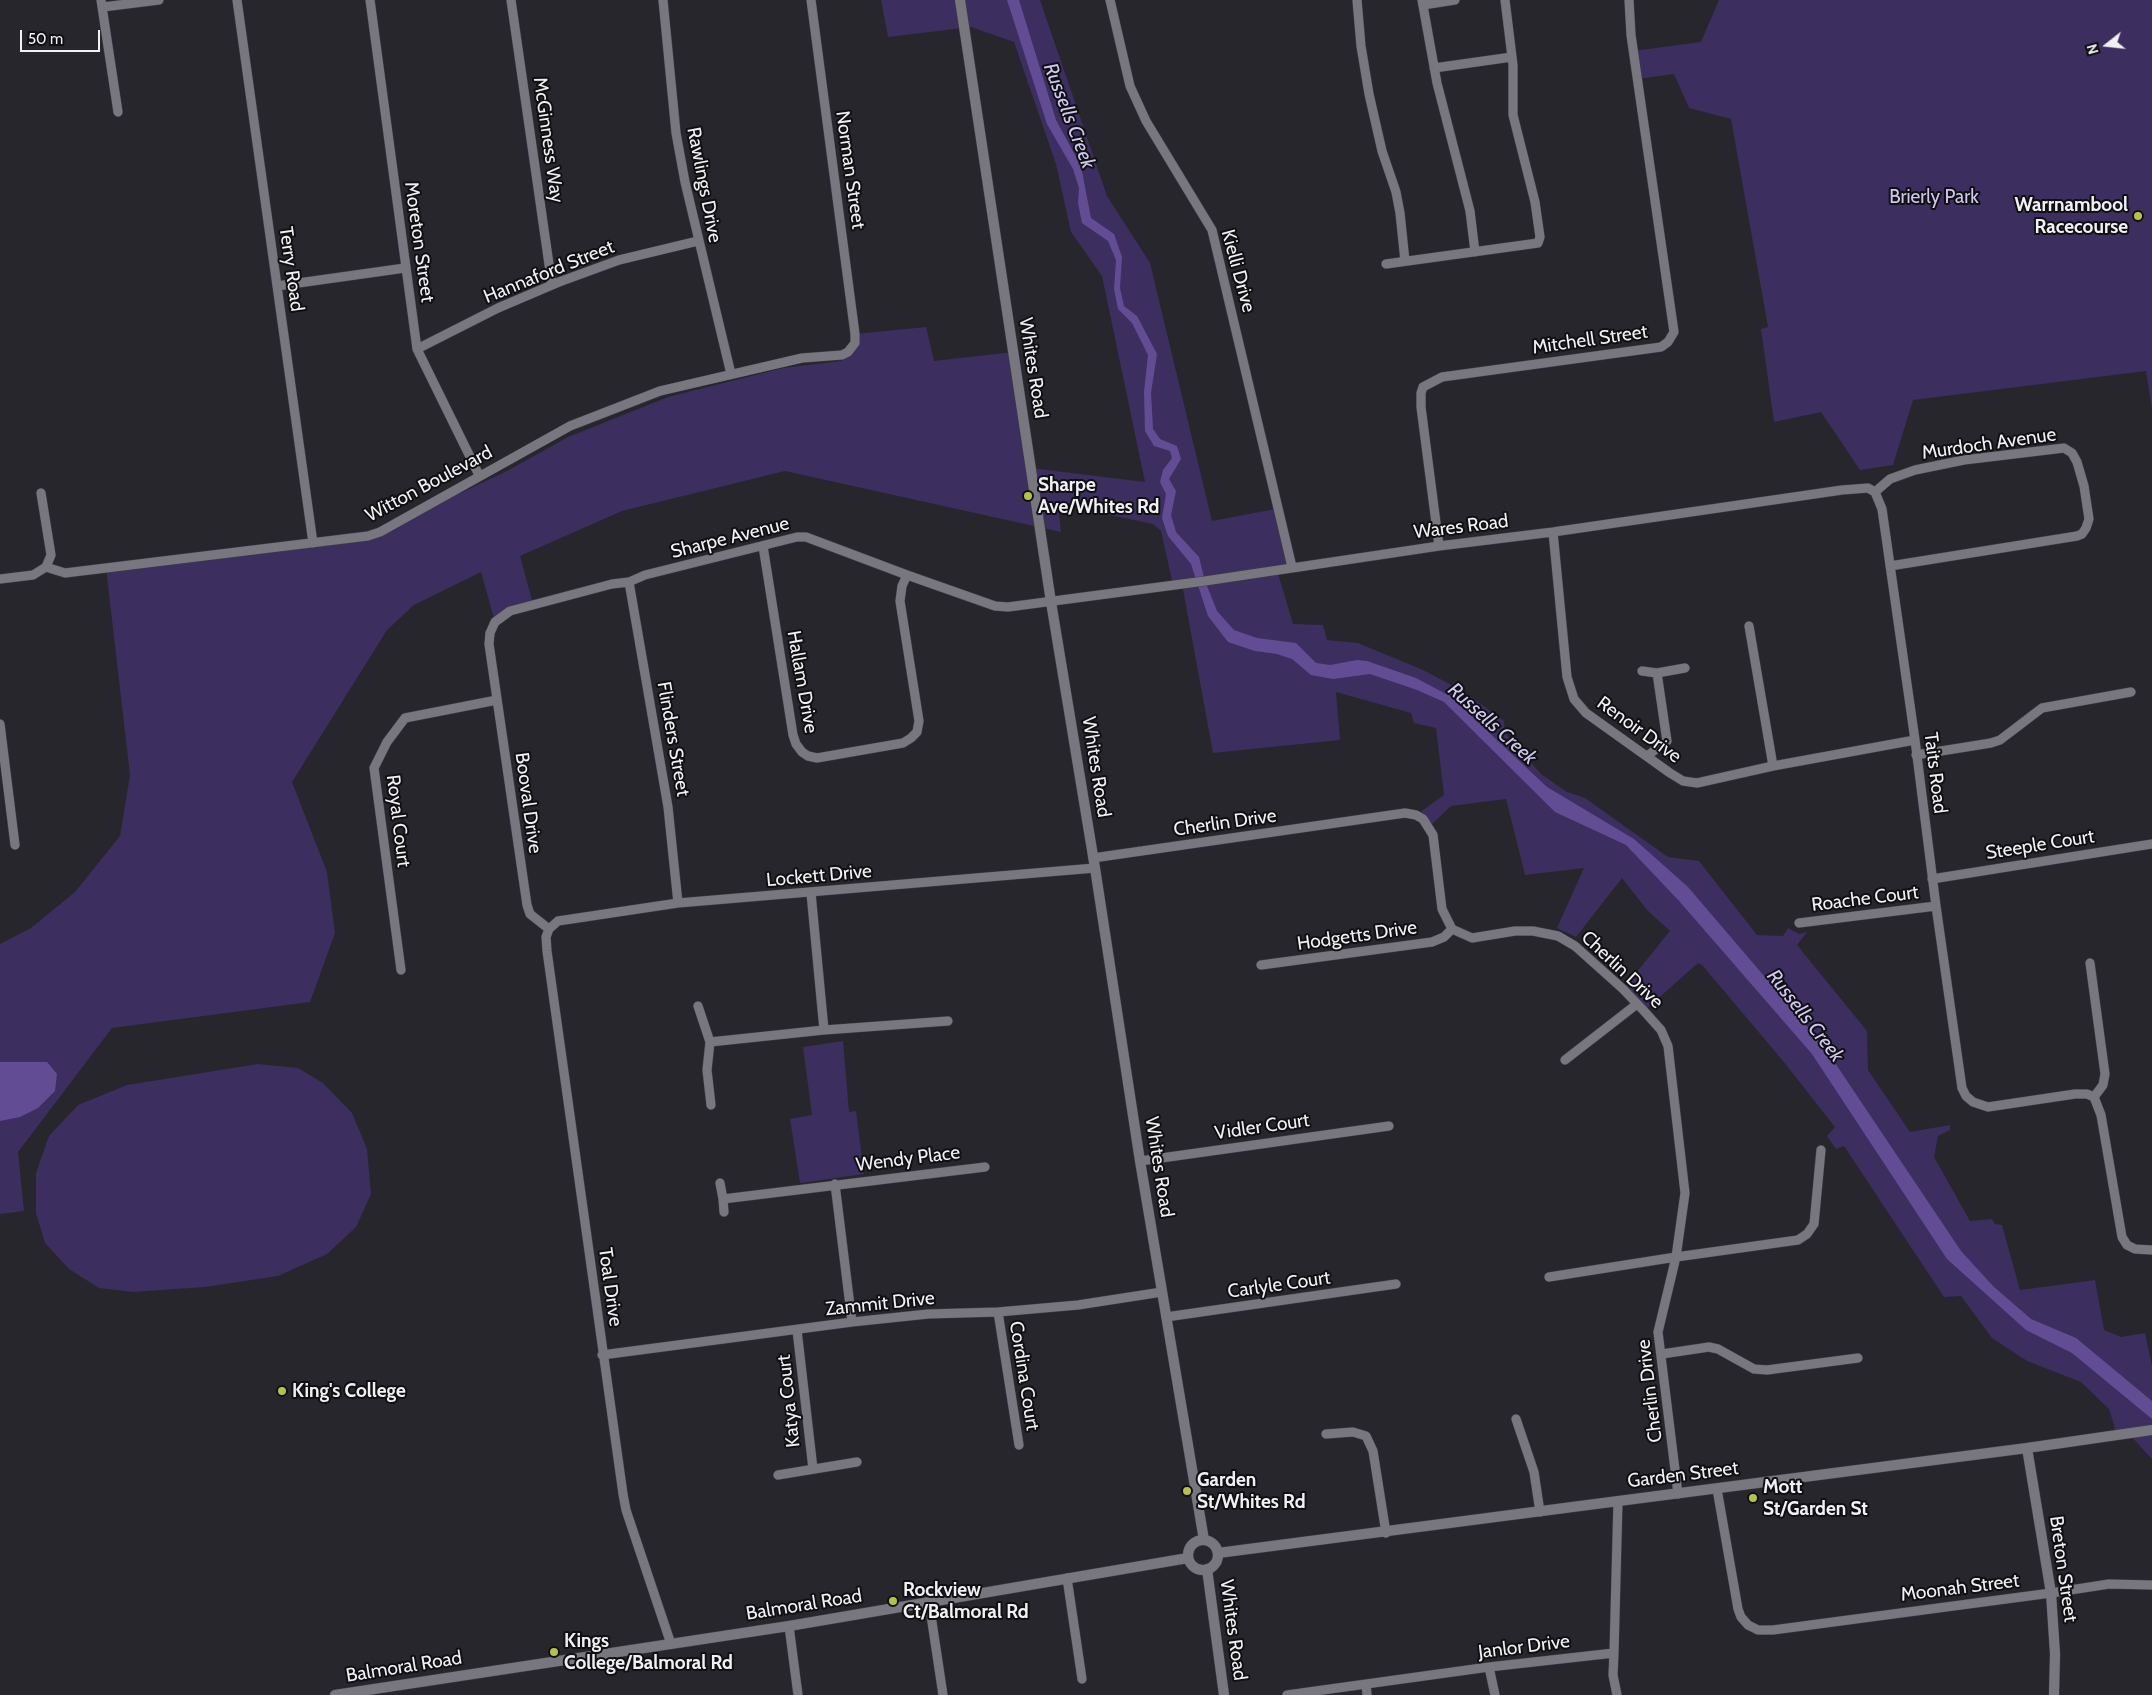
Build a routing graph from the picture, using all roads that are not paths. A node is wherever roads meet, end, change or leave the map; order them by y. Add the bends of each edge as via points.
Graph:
1 (159, 0) edge
2 (238, 0) edge
3 (370, 0) edge
4 (512, 0) edge
5 (662, 0) edge
6 (811, 0) edge
7 (960, 0) edge
8 (1110, 0) edge
9 (1357, 0) edge
10 (1455, 0) edge
11 (1505, 0) edge
12 (1629, 0) edge
13 (102, 3) edge
14 (1422, 3) edge
15 (1512, 57) junction
16 (1434, 68) junction
17 (118, 112) dead end
18 (698, 241) junction
19 (1475, 252) junction
20 (1405, 261) junction
21 (1386, 264) dead end
22 (405, 268) junction
23 (552, 285) junction
24 (277, 286) junction
25 (855, 344) joint
26 (417, 349) junction
27 (731, 374) junction
28 (479, 476) junction
29 (1875, 492) junction
30 (41, 493) dead end
31 (1553, 532) junction
32 (313, 543) junction
33 (763, 546) junction
34 (1440, 546) junction
35 (1890, 566) junction
36 (46, 567) junction
37 (1292, 567) junction
38 (907, 575) junction
39 (0, 579) edge
40 (630, 582) junction
41 (1052, 602) junction
42 (1749, 626) dead end
43 (1685, 668) dead end
44 (1642, 671) dead end
45 (493, 672) joint
46 (1657, 673) junction
47 (2131, 692) dead end
48 (497, 700) junction
49 (0, 724) edge
50 (1915, 740) junction
51 (1916, 755) junction
52 (1648, 756) junction
53 (1773, 766) junction
54 (2152, 844) edge
55 (15, 845) dead end
56 (1094, 863) junction
57 (1932, 878) junction
58 (811, 893) junction
59 (678, 903) junction
60 (1936, 906) junction
61 (1799, 923) dead end
62 (549, 929) junction
63 (1452, 929) junction
64 (2090, 963) dead end
65 (1261, 965) dead end
66 (401, 970) dead end
67 (1637, 1004) junction
68 (698, 1006) dead end
69 (948, 1021) dead end
70 (824, 1030) junction
71 (710, 1042) junction
72 (1565, 1060) dead end
73 (2094, 1097) junction
74 (711, 1105) dead end
75 (1388, 1126) dead end
76 (1820, 1150) dead end
77 (1140, 1161) junction
78 (985, 1167) dead end
79 (720, 1182) dead end
80 (835, 1184) junction
81 (723, 1198) junction
82 (724, 1212) dead end
83 (2152, 1250) edge
84 (1676, 1257) junction
85 (1549, 1277) dead end
86 (1396, 1284) dead end
87 (1162, 1292) junction
88 (998, 1312) junction
89 (1166, 1317) junction
90 (852, 1322) junction
91 (798, 1330) junction
92 (1662, 1354) junction
93 (602, 1355) junction
94 (1858, 1358) dead end
95 (1516, 1419) dead end
96 (2152, 1430) edge
97 (1326, 1434) dead end
98 (1019, 1445) dead end
99 (2027, 1448) junction
100 (857, 1462) dead end
101 (813, 1469) junction
102 (778, 1475) dead end
103 (1717, 1489) junction
104 (1678, 1494) junction
105 (1618, 1500) junction
106 (1540, 1512) junction
107 (1386, 1533) junction
108 (1204, 1540) junction
109 (1218, 1553) junction
110 (1188, 1558) junction
111 (1207, 1569) junction
112 (1067, 1578) junction
113 (2152, 1585) edge
114 (2051, 1593) junction
115 (929, 1602) junction
116 (789, 1626) junction
117 (671, 1644) junction
118 (1614, 1653) junction
119 (1489, 1667) junction
120 (1082, 1679) dead end
121 (1366, 1684) junction
122 (336, 1695) edge
123 (798, 1695) edge
124 (943, 1695) edge
125 (1224, 1695) edge
126 (1288, 1695) edge
127 (1367, 1695) edge
128 (1496, 1695) edge
129 (1617, 1695) edge
130 (2054, 1695) edge

1 - 13 street
2 - 24 street, Terry Road
3 - 22 street, Moreton Street
4 - 23 street, McGinness Way
5 - 18 street, Rawlings Drive via 676,132
6 - 25 street, Norman Street
7 - 41 street, Whites Road
8 - 37 street, Kielli Drive via 1130,86 1150,128 1212,230
9 - 20 street via 1369,94 1399,206
10 - 14 street
11 - 15 street
12 - 34 street, Mitchell Street via 1631,35 1674,332 1668,342 1651,349 1442,377 1423,387 1421,407
13 - 17 street
14 - 16 street
15 - 16 street
15 - 19 street via 1514,115 1536,202 1540,237 1534,245
16 - 19 street via 1470,211
18 - 23 street, Hannaford Street via 619,260
18 - 27 street, Rawlings Drive
19 - 20 street
20 - 21 street
22 - 24 street
22 - 26 street, Moreton Street
23 - 26 street, Hannaford Street
24 - 32 street, Terry Road
25 - 27 street, Witton Boulevard via 842,355 802,358
26 - 28 street, Moreton Street
27 - 28 street, Witton Boulevard via 660,392 570,426
28 - 32 street, Witton Boulevard via 380,532
29 - 31 street, Wares Road via 1868,488 1842,490
29 - 35 street, Taits Road via 1882,509
29 - 35 street, Murdoch Avenue via 1890,479 1915,470 1964,460 2064,448 2077,462 2084,486 2088,519 2082,534
30 - 36 street via 50,555
31 - 34 street, Wares Road
31 - 52 street, Renoir Drive via 1567,677 1574,700
32 - 36 street, Witton Boulevard via 65,573
33 - 38 street, Sharpe Avenue via 789,538 806,537
33 - 38 street, Hallam Drive via 793,735 802,752 817,758 903,743 917,732 900,601
33 - 40 street, Sharpe Avenue via 645,575
34 - 37 street, Wares Road
35 - 50 street, Taits Road
36 - 39 street via 33,576
37 - 41 street, Wares Road
38 - 41 street, Sharpe Avenue via 995,606
40 - 45 street, Sharpe Avenue via 538,603 502,615 490,633
40 - 59 street, Flinders Street via 668,807
41 - 56 street, Whites Road
42 - 53 street
43 - 46 street
44 - 46 street
45 - 48 street, Booval Drive
46 - 52 street via 1667,741
47 - 51 street via 2042,708 2000,740
48 - 62 street, Booval Drive via 527,905 530,914
48 - 66 street, Royal Court via 405,718 386,742 374,768
49 - 55 street
50 - 51 street, Taits Road
50 - 53 street, Renoir Drive
51 - 57 street, Taits Road
52 - 53 street, Renoir Drive via 1683,780 1697,783
54 - 57 street, Steeple Court
56 - 58 street, Lockett Drive
56 - 63 street, Cherlin Drive via 1404,812 1423,819 1433,835 1442,909
56 - 77 street, Whites Road
57 - 60 street, Taits Road
58 - 59 street, Lockett Drive
58 - 70 street
59 - 62 street, Lockett Drive via 558,921
60 - 61 street, Roache Court
60 - 73 street, Taits Road via 1960,1077 1966,1096 1979,1105 1997,1106 2075,1094
62 - 93 street, Toal Drive via 547,951
63 - 65 street, Hodgetts Drive via 1432,942
63 - 67 street, Cherlin Drive via 1472,938 1515,931 1558,936 1575,946
64 - 73 street via 2106,1074
67 - 72 street
67 - 84 street, Cherlin Drive via 1661,1030 1671,1063 1685,1193
68 - 71 street
69 - 70 street
70 - 71 street
71 - 74 street via 707,1070
73 - 83 street via 2122,1237 2135,1249
75 - 77 street, Vidler Court
76 - 84 street via 1814,1224 1807,1234 1798,1240
77 - 87 street, Whites Road
78 - 80 street, Wendy Place
79 - 81 street
80 - 81 street, Wendy Place
80 - 90 street, Wendy Place
81 - 82 street
84 - 85 street
84 - 92 street, Cherlin Drive via 1658,1332
86 - 89 street, Carlyle Court
87 - 88 street, Zammit Drive via 1078,1305
87 - 89 street, Whites Road
88 - 90 street, Zammit Drive via 928,1314
88 - 98 street, Cordina Court
89 - 108 street, Whites Road
90 - 91 street, Zammit Drive
91 - 93 street, Zammit Drive
91 - 101 street, Katya Court
92 - 94 street via 1718,1348 1754,1369 1767,1370
92 - 104 street, Cherlin Drive
93 - 117 street, Toal Drive via 626,1510
95 - 106 street via 1534,1472
96 - 99 street, Garden Street
97 - 107 street via 1353,1432 1366,1436 1373,1451
99 - 103 street, Garden Street
99 - 114 street, Breton Street
100 - 101 street, Katya Court
101 - 102 street, Katya Court
103 - 104 street, Garden Street
103 - 114 street, Moonah Street via 1741,1617 1753,1628 1773,1630
104 - 105 street, Garden Street
105 - 106 street, Garden Street
105 - 118 street
106 - 107 street, Garden Street
107 - 109 street, Garden Street
108 - 109 street via 1213,1544
108 - 110 street via 1190,1547
109 - 111 street via 1215,1563
110 - 111 street via 1195,1568
110 - 112 street, Balmoral Road
111 - 125 street, Whites Road
112 - 115 street, Balmoral Road
112 - 120 street
113 - 114 street, Moonah Street via 2109,1584
114 - 130 street, Breton Street
115 - 116 street, Balmoral Road
115 - 124 street
116 - 117 street, Balmoral Road
116 - 123 street
117 - 122 street, Balmoral Road
118 - 119 street, Janlor Drive
118 - 129 street via 1613,1675
119 - 121 street, Janlor Drive
119 - 128 street
121 - 126 street, Janlor Drive
121 - 127 street

